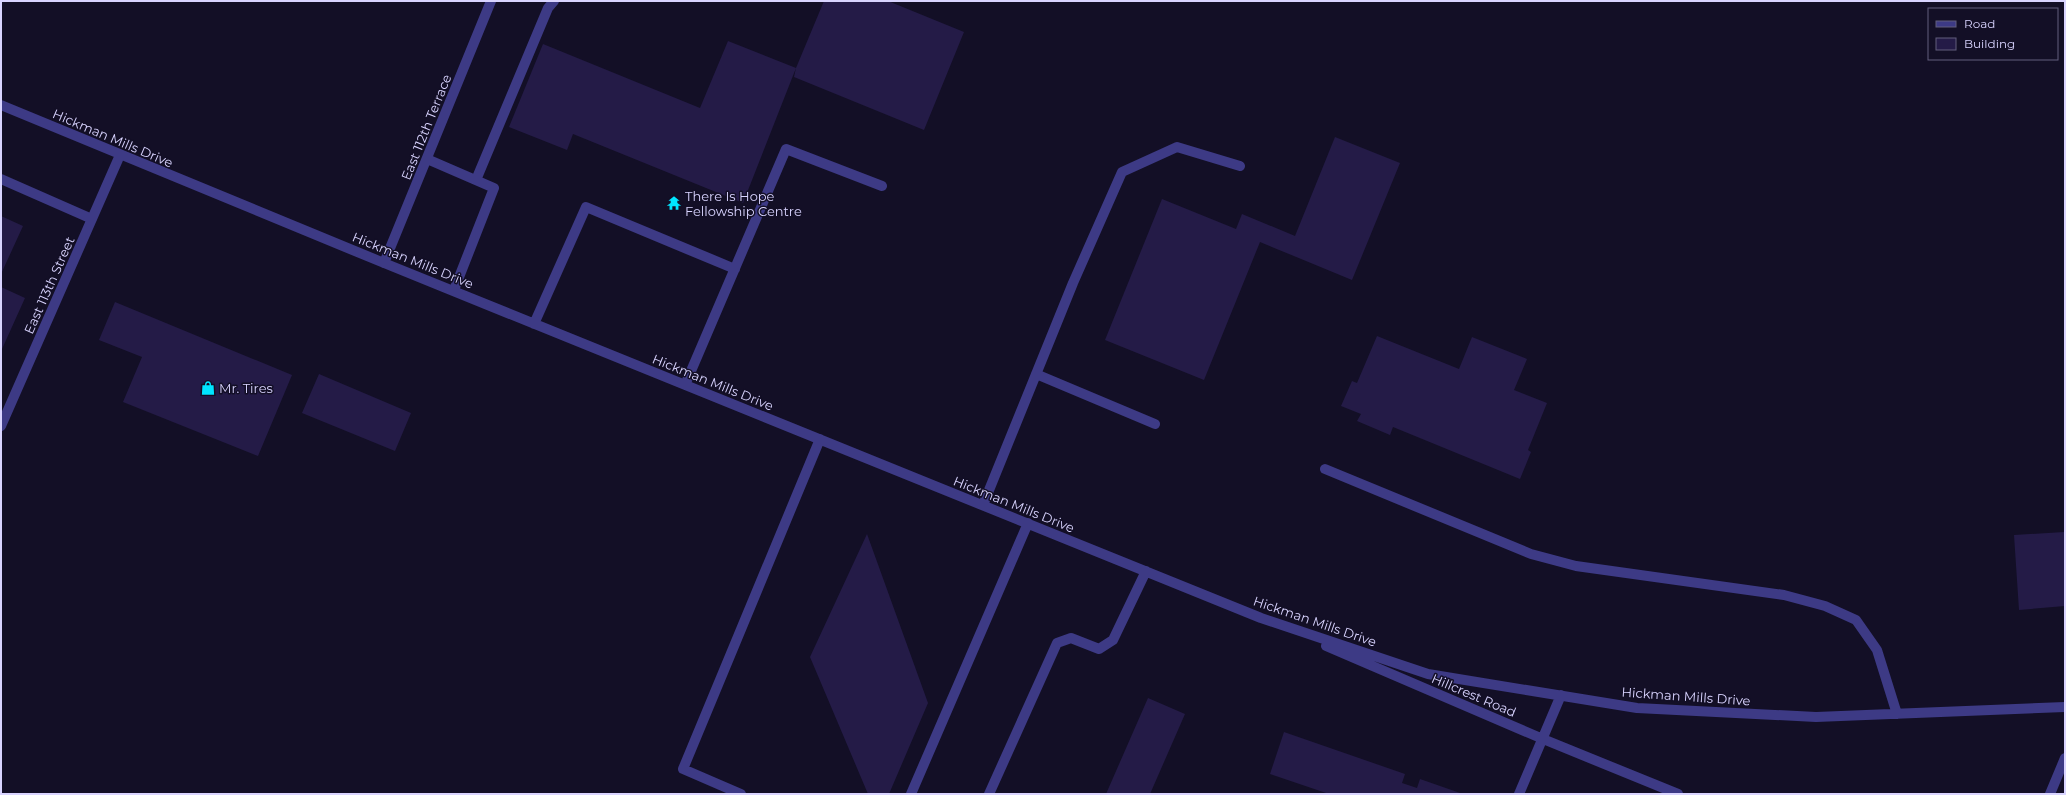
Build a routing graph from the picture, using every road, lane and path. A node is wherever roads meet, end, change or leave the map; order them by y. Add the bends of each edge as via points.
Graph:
1 (491, 1) edge
2 (554, 1) edge
3 (1, 105) edge
4 (120, 155) junction
5 (427, 159) junction
6 (1240, 166) dead end
7 (1, 179) edge
8 (476, 180) junction
9 (882, 186) dead end
10 (92, 219) junction
11 (384, 263) junction
12 (735, 269) junction
13 (454, 290) junction
14 (534, 324) junction
15 (1036, 374) junction
16 (685, 385) junction
17 (2, 419) edge
18 (1155, 424) dead end
19 (820, 439) junction
20 (1325, 469) dead end
21 (983, 505) junction
22 (1028, 523) junction
23 (1146, 571) junction
24 (1261, 618) junction
25 (1560, 695) junction
26 (2065, 707) edge
27 (1896, 714) junction
28 (1543, 739) junction
29 (2065, 758) edge
30 (741, 794) edge
31 (911, 794) edge
32 (989, 794) edge
33 (1519, 794) edge
34 (1678, 794) edge
35 (2050, 794) edge

1 - 5 street, East 112th Terrace
2 - 8 street via 548,8
3 - 4 street, Hickman Mills Drive
4 - 10 street, East 113th Street
4 - 11 street, Hickman Mills Drive
5 - 8 street
5 - 11 street, East 112th Terrace
6 - 15 street via 1177,147 1122,172
7 - 10 street
8 - 13 street via 494,188
9 - 12 street via 786,149
10 - 17 street, East 113th Street
11 - 13 street, Hickman Mills Drive
12 - 14 street via 586,207
12 - 16 street
13 - 14 street, Hickman Mills Drive
14 - 16 street, Hickman Mills Drive
15 - 18 street
15 - 21 street
16 - 19 street, Hickman Mills Drive
19 - 21 street, Hickman Mills Drive
19 - 30 street via 683,769
20 - 27 street via 1531,554 1576,566 1784,596 1825,606 1856,620 1877,650
21 - 22 street, Hickman Mills Drive
22 - 23 street, Hickman Mills Drive
22 - 31 street
23 - 24 street, Hickman Mills Drive
23 - 32 street via 1113,640 1099,649 1071,638 1057,642
24 - 25 street, Hickman Mills Drive via 1428,674
24 - 28 street, Hillcrest Road
25 - 27 street, Hickman Mills Drive via 1637,708 1816,717
25 - 28 street
26 - 27 street, Hickman Mills Drive
28 - 33 street
28 - 34 street, Hillcrest Road
29 - 35 street

